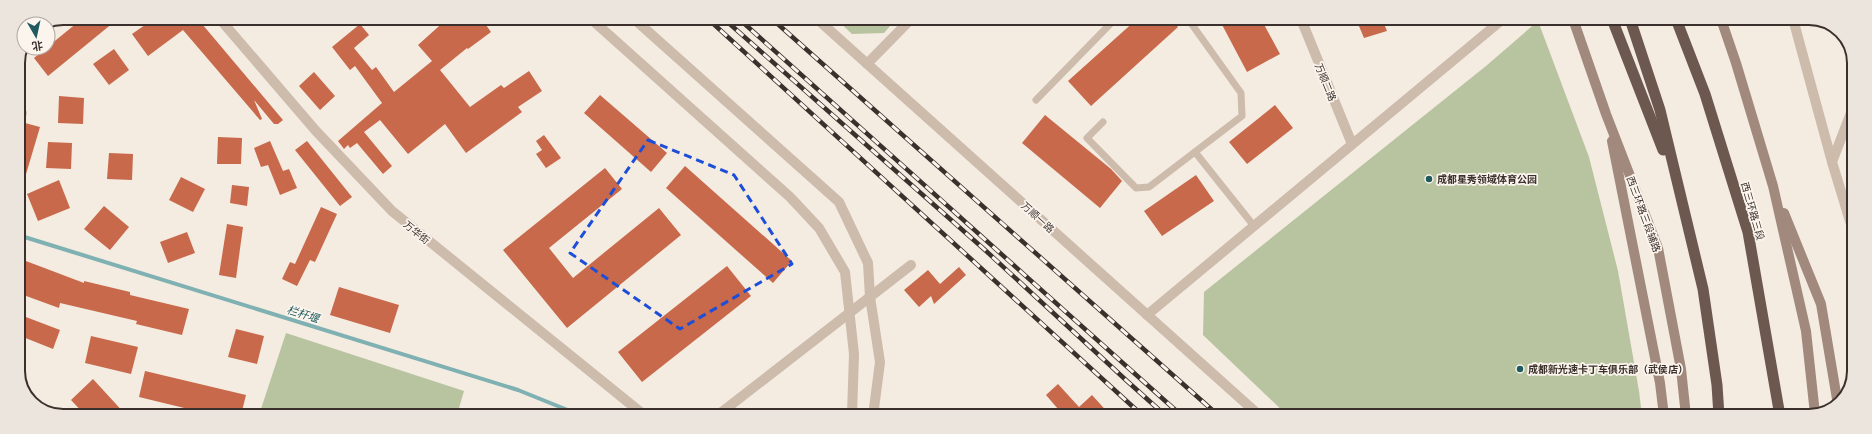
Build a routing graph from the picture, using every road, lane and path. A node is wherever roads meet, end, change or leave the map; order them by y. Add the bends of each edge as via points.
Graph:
1 (225, 25) edge
2 (598, 25) edge
3 (641, 25) edge
4 (824, 25) edge
5 (905, 25) edge
6 (1109, 25) edge
7 (1192, 25) edge
8 (1303, 25) edge
9 (1497, 25) edge
10 (1574, 25) edge
11 (1614, 25) edge
12 (1632, 25) edge
13 (1678, 25) edge
14 (1723, 25) edge
15 (1794, 25) edge
16 (867, 64) junction
17 (1036, 100) dead end
18 (1606, 114) junction
19 (1103, 122) dead end
20 (1847, 123) edge
21 (1352, 144) junction
22 (1195, 152) junction
23 (1832, 162) junction
24 (1677, 186) junction
25 (1773, 186) junction
26 (1847, 209) edge
27 (1254, 226) junction
28 (911, 265) dead end
29 (870, 297) junction
30 (850, 313) junction
31 (1147, 315) junction
32 (1837, 396) edge
33 (637, 409) edge
34 (726, 409) edge
35 (852, 409) edge
36 (874, 409) edge
37 (1252, 409) edge
38 (1663, 409) edge
39 (1685, 409) edge
40 (1719, 409) edge
41 (1779, 409) edge
42 (1814, 409) edge

1 - 33 street, 万华街 via 316,131 392,211
2 - 30 street via 790,197 819,228 845,272
3 - 29 street via 839,202 868,263
4 - 16 street, 万顺一路
5 - 16 street
6 - 17 lane
7 - 22 lane via 1240,93 1242,116
8 - 21 street, 万顺二路
9 - 21 street
10 - 18 main road, 西三环路三段辅路
11 - 24 highway
12 - 24 highway via 1660,110
13 - 41 highway, 西三环路三段 via 1704,94 1748,232
14 - 25 main road
15 - 23 street
16 - 31 street, 万顺一路
18 - 38 main road
18 - 39 main road, 西三环路三段辅路 via 1658,248 1681,369
19 - 22 lane via 1087,138 1136,188 1149,187
20 - 23 street
21 - 27 street
22 - 27 lane
23 - 26 street
24 - 40 highway via 1703,288
25 - 32 main road via 1822,304
25 - 42 main road via 1806,331
27 - 31 street
28 - 29 street
29 - 30 street
29 - 36 street via 880,362
30 - 34 street
30 - 35 street via 854,354
31 - 37 street, 万顺一路

